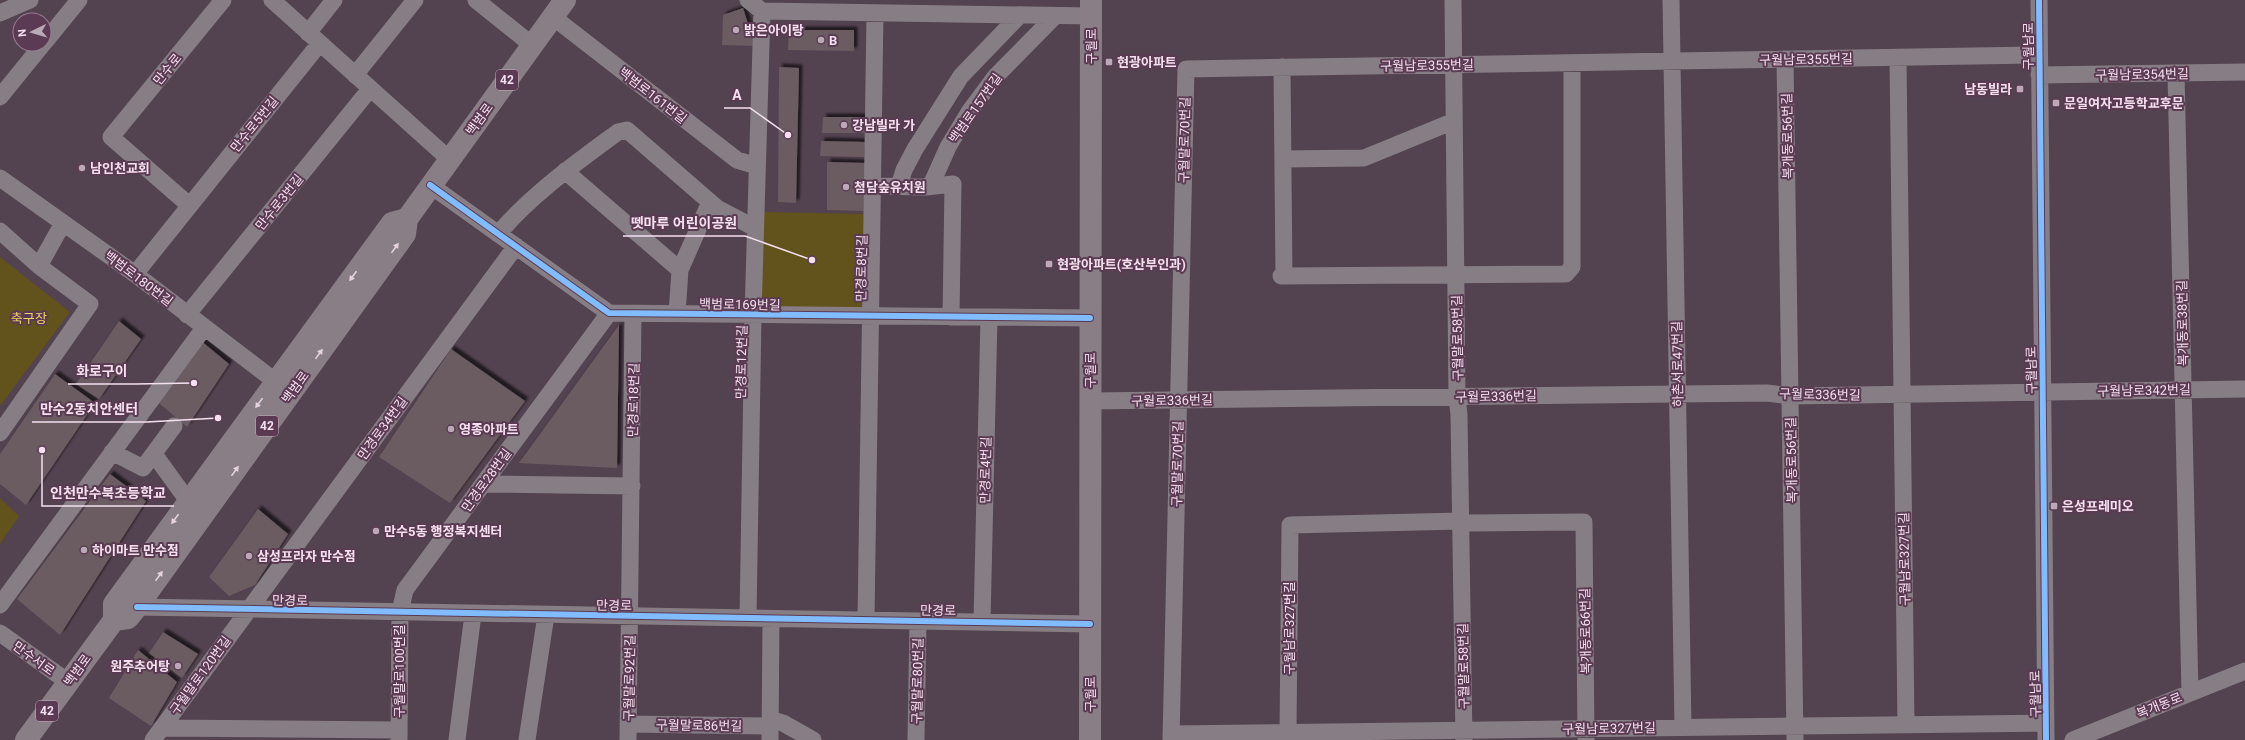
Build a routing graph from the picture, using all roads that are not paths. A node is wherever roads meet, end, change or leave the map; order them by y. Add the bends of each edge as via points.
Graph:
1 (30, 0) edge
2 (79, 0) edge
3 (222, 0) edge
4 (272, 0) edge
5 (334, 0) edge
6 (414, 0) edge
7 (476, 0) edge
8 (1453, 0) edge
9 (1671, 0) edge
10 (2039, 0) edge
11 (755, 4) edge
12 (829, 6) edge
13 (911, 7) edge
14 (559, 8) edge
15 (1091, 8) edge
16 (0, 13) edge
17 (875, 13) junction
18 (1020, 15) junction
19 (1055, 16) junction
20 (52, 32) edge
21 (314, 38) junction
22 (532, 45) junction
23 (36, 52) edge
24 (2039, 55) junction
25 (1898, 58) junction
26 (1785, 59) junction
27 (1672, 61) junction
28 (1572, 63) junction
29 (1454, 64) junction
30 (1282, 67) junction
31 (1186, 69) joint
32 (2245, 72) edge
33 (2176, 73) junction
34 (355, 75) junction
35 (2039, 75) junction
36 (370, 89) junction
37 (0, 97) edge
38 (1454, 121) junction
39 (449, 159) junction
40 (1283, 159) junction
41 (757, 166) junction
42 (564, 171) junction
43 (0, 178) edge
44 (430, 185) junction
45 (873, 186) junction
46 (899, 186) junction
47 (926, 186) junction
48 (710, 202) junction
49 (189, 205) junction
50 (407, 219) junction
51 (63, 223) junction
52 (755, 228) junction
53 (0, 231) edge
54 (498, 234) junction
55 (516, 246) junction
56 (39, 266) junction
57 (680, 270) junction
58 (134, 274) junction
59 (1456, 275) junction
60 (609, 313) junction
61 (634, 314) junction
62 (677, 314) junction
63 (187, 315) junction
64 (753, 315) junction
65 (871, 316) junction
66 (951, 317) junction
67 (989, 317) junction
68 (1090, 318) junction
69 (204, 328) junction
70 (275, 382) junction
71 (2245, 389) edge
72 (2183, 390) junction
73 (2042, 392) junction
74 (1677, 394) junction
75 (1902, 394) junction
76 (1790, 396) junction
77 (1457, 397) junction
78 (1178, 400) junction
79 (1090, 401) junction
80 (174, 426) dead end
81 (0, 433) edge
82 (112, 452) junction
83 (154, 454) junction
84 (483, 484) junction
85 (632, 486) junction
86 (188, 501) junction
87 (1461, 521) junction
88 (0, 605) edge
89 (137, 607) junction
90 (248, 610) junction
91 (400, 612) junction
92 (473, 614) junction
93 (546, 615) junction
94 (630, 616) junction
95 (748, 618) junction
96 (771, 619) junction
97 (114, 620) junction
98 (866, 620) junction
99 (918, 621) junction
100 (982, 622) junction
101 (1090, 624) junction
102 (0, 633) edge
103 (2245, 671) edge
104 (68, 682) junction
105 (2190, 693) junction
106 (2046, 723) junction
107 (1906, 725) junction
108 (1683, 727) junction
109 (770, 728) edge
110 (628, 732) edge
111 (1288, 732) junction
112 (1795, 733) edge
113 (157, 734) edge
114 (1586, 734) edge
115 (399, 735) edge
116 (1464, 735) edge
117 (1171, 737) edge
118 (26, 740) edge
119 (457, 740) edge
120 (527, 740) edge
121 (813, 740) edge
122 (916, 740) edge
123 (1090, 740) edge
124 (2046, 740) edge
125 (2073, 740) edge

1 - 16 street
2 - 20 street
3 - 49 street, 만수로 via 111,137
4 - 21 street
5 - 21 street
6 - 34 street
7 - 22 street
8 - 29 street, 구월말로58번길
9 - 27 street, 하촌서로47번길
10 - 24 street, 구월남로
11 - 12 street
11 - 41 street, 만경로12번길
12 - 17 street
13 - 17 street
13 - 18 street
14 - 22 main road, 백범로 / 42
14 - 41 street, 백범로161번길 via 737,160
15 - 19 street
15 - 68 main road, 구월로
17 - 45 street, 만경로8번길
18 - 19 street
18 - 46 street via 961,76 915,149
19 - 47 street, 백범로157번길 via 995,77 969,112 948,147 932,182
21 - 34 street
21 - 49 street, 만수로5번길
22 - 39 main road, 백범로 / 42
23 - 37 street
24 - 25 street, 구월남로355번길
24 - 35 street, 구월남로
25 - 26 street, 구월남로355번길
25 - 75 street
26 - 27 street, 구월남로355번길
26 - 76 street, 복개동로56번길
27 - 28 street, 구월남로355번길
27 - 74 street, 하촌서로47번길
28 - 29 street, 구월남로355번길
28 - 59 street via 1572,267 1566,274
29 - 30 street, 구월남로355번길
29 - 38 street, 구월말로58번길
30 - 31 street, 구월남로355번길
30 - 40 street
31 - 78 street, 구월말로70번길
32 - 33 street, 구월남로354번길
33 - 35 street, 구월남로354번길
33 - 72 street, 복개동로38번길
34 - 36 street
35 - 73 street, 구월남로
36 - 39 street
36 - 63 street, 만수로3번길
38 - 40 street via 1364,158
38 - 59 street, 구월말로58번길
39 - 44 main road, 백범로 / 42
40 - 59 street via 1283,276
41 - 52 street, 만경로12번길
42 - 48 street via 618,132 627,130
42 - 54 street
42 - 57 street
43 - 51 street, 백범로180번길
44 - 50 main road, 백범로 / 42
44 - 54 street
45 - 46 street
45 - 65 street, 만경로8번길
46 - 47 street
47 - 66 street via 953,184
48 - 52 street
48 - 57 street
49 - 58 street, 만수로5번길
50 -> 70 main road, 백범로 / 42 via 392,223
89 -> 50 main road, 백범로 / 42 via 405,234
51 - 56 street
51 - 58 street, 백범로180번길
52 - 64 street, 만경로12번길
53 - 56 street
54 - 55 street
55 - 60 street
55 - 90 street, 만경로34번길
56 - 81 street via 90,304
57 - 62 street
58 - 63 street, 백범로180번길
59 - 77 street, 구월말로58번길
60 - 61 street, 백범로169번길
60 - 84 street, 만경로28번길
61 - 62 street, 백범로169번길
61 - 85 street, 만경로18번길
62 - 64 street, 백범로169번길
63 - 69 street, 백범로180번길
64 - 65 street, 백범로169번길
64 - 95 street, 만경로12번길
65 - 66 street, 백범로169번길
65 - 98 street, 만경로8번길
66 - 67 street, 백범로169번길
67 - 68 street, 백범로169번길
67 - 100 street, 만경로4번길
68 - 79 main road, 구월로
69 - 70 street, 백범로180번길
69 - 82 street
70 -> 86 main road, 백범로 / 42
71 - 72 street, 구월남로342번길
72 - 73 street, 구월남로342번길
72 - 105 street, 복개동로38번길
73 - 75 street, 구월로336번길
73 - 106 street, 구월남로
74 - 76 street, 구월로336번길 via 1767,393
74 - 77 street, 구월로336번길
74 - 108 street, 하촌서로47번길
75 - 76 street, 구월로336번길
75 - 107 street, 구월남로327번길
76 - 112 street, 복개동로56번길
77 - 78 street, 구월로336번길
77 - 87 street, 구월말로58번길
78 - 79 street, 구월로336번길
78 - 117 street, 구월말로70번길
79 - 101 main road, 구월로
80 - 83 street
82 - 83 street via 143,468
82 - 88 street
83 - 86 street
84 - 85 street
84 - 91 street, 만경로28번길 via 405,590
85 - 94 street, 만경로18번길
86 -> 97 main road, 백범로 / 42 via 114,604
87 - 111 street, 구월남로327번길 via 1290,525
87 - 114 street, 복개동로66번길 via 1584,522
87 - 116 street, 구월말로58번길
89 - 90 street, 만경로
89 - 97 main road, 백범로 / 42 via 128,618
90 - 91 street, 만경로
90 - 113 street, 구월말로120번길
91 - 92 street, 만경로
91 - 115 street, 구월말로100번길
92 - 93 street, 만경로
92 - 119 street
93 - 94 street, 만경로
93 - 120 street
94 - 95 street, 만경로
94 - 110 street, 구월말로92번길
95 - 96 street, 만경로
96 - 98 street, 만경로
96 - 109 street
97 - 104 main road, 백범로 / 42
98 - 99 street, 만경로
99 - 100 street, 만경로
99 - 122 street, 구월말로80번길
100 - 101 street, 만경로
101 - 123 main road, 구월로
102 - 104 street, 만수서로
103 - 105 street, 복개동로
104 - 118 main road, 백범로 / 42
105 - 125 street, 복개동로
106 - 107 street, 구월남로327번길
106 - 124 street, 구월남로
107 - 112 street, 구월남로327번길
108 - 112 street, 구월남로327번길
108 - 114 street, 구월남로327번길
109 - 110 street, 구월말로86번길
109 - 121 street via 783,723
111 - 116 street, 구월남로327번길
111 - 117 street, 구월남로327번길
113 - 115 street, 구월말로100번길
114 - 116 street, 구월남로327번길

